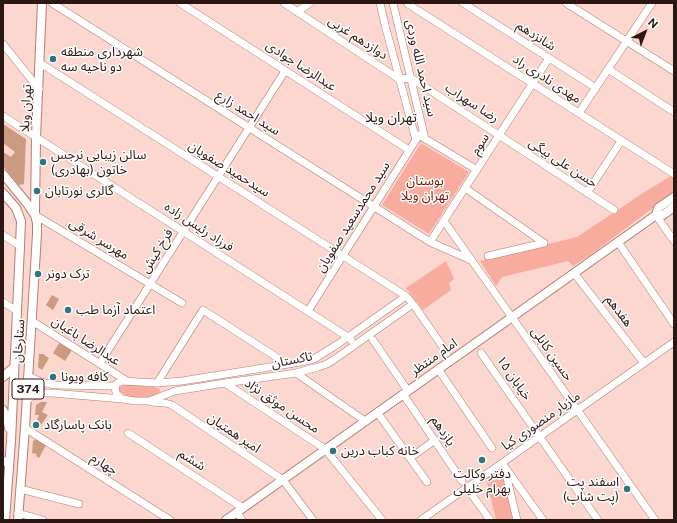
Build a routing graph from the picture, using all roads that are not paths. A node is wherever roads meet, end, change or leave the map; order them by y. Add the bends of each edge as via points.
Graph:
1 (42, 3) edge
2 (52, 3) edge
3 (180, 3) edge
4 (284, 3) edge
5 (310, 3) edge
6 (380, 3) edge
7 (393, 3) edge
8 (463, 3) edge
9 (566, 3) edge
10 (652, 3) edge
11 (408, 4) edge
12 (297, 12) junction
13 (627, 41) junction
14 (3, 44) edge
15 (549, 58) junction
16 (40, 63) junction
17 (608, 69) junction
18 (285, 70) junction
19 (674, 71) edge
20 (411, 78) junction
21 (399, 79) junction
22 (533, 84) junction
23 (596, 88) junction
24 (38, 89) junction
25 (674, 112) edge
26 (579, 113) junction
27 (3, 116) edge
28 (249, 128) junction
29 (499, 136) junction
30 (36, 137) junction
31 (420, 138) junction
32 (622, 140) junction
33 (409, 150) junction
34 (477, 170) junction
35 (3, 174) edge
36 (674, 174) edge
37 (218, 176) junction
38 (465, 188) junction
39 (3, 193) edge
40 (587, 193) junction
41 (674, 197) edge
42 (374, 207) junction
43 (674, 207) edge
44 (614, 210) dead end
45 (35, 215) junction
46 (656, 215) junction
47 (444, 221) junction
48 (183, 232) junction
49 (3, 235) edge
50 (674, 241) edge
51 (430, 242) junction
52 (618, 242) junction
53 (20, 246) junction
54 (343, 255) junction
55 (488, 256) dead end
56 (471, 260) junction
57 (574, 273) junction
58 (150, 284) junction
59 (406, 296) junction
60 (3, 302) edge
61 (182, 303) dead end
62 (413, 304) junction
63 (17, 311) junction
64 (308, 311) junction
65 (511, 317) junction
66 (32, 321) junction
67 (674, 324) edge
68 (348, 337) junction
69 (373, 340) dead end
70 (674, 342) edge
71 (354, 345) junction
72 (447, 353) dead end
73 (481, 353) dead end
74 (100, 364) junction
75 (286, 364) junction
76 (644, 364) junction
77 (14, 367) junction
78 (438, 369) junction
79 (296, 373) junction
80 (28, 376) junction
81 (207, 376) junction
82 (3, 377) edge
83 (127, 381) junction
84 (157, 383) junction
85 (225, 383) junction
86 (208, 385) junction
87 (115, 386) junction
88 (175, 391) junction
89 (406, 392) junction
90 (122, 399) junction
91 (27, 400) junction
92 (149, 402) junction
93 (172, 405) junction
94 (3, 410) edge
95 (577, 410) junction
96 (377, 412) junction
97 (365, 421) junction
98 (25, 428) junction
99 (128, 433) dead end
100 (540, 437) junction
101 (11, 440) junction
102 (435, 440) junction
103 (492, 448) dead end
104 (325, 449) junction
105 (410, 458) junction
106 (6, 462) edge
107 (503, 464) junction
108 (283, 480) junction
109 (462, 481) dead end
110 (427, 482) dead end
111 (467, 488) junction
112 (20, 489) junction
113 (7, 502) junction
114 (79, 504) dead end
115 (240, 510) junction
116 (18, 513) edge
117 (5, 520) edge
118 (43, 520) edge
119 (170, 520) edge
120 (226, 520) edge
121 (242, 520) edge
122 (313, 520) edge
123 (382, 520) edge
124 (421, 520) edge
125 (490, 520) edge
126 (517, 520) edge
127 (543, 520) edge
128 (598, 520) edge
129 (655, 520) edge

1 - 16 main road, تهران ویلا
2 - 28 street, سید احمد زارع
3 - 18 street, عبدالرضا جوادی
4 - 12 street, دوازدهم غربی
5 - 12 street
6 - 21 street, سید احمد الله وردی
7 - 20 street, سید احمد الله وردی
8 - 15 street, شانزدهم
9 - 13 street
10 - 13 street
11 - 22 street, مهدی نادری راد
12 - 21 street, دوازدهم غربی
13 - 17 street
13 - 19 street
14 - 24 street
15 - 22 street, سوم
15 - 23 street, شانزدهم
16 - 24 main road, تهران ویلا
16 - 37 street, سیدحمید صفویان
17 - 23 street
17 - 25 street
18 - 28 street, فرخ کیش
18 - 33 street, عبدالرضا جوادی
20 - 21 street
20 - 29 street, رضا سهراب
20 - 31 street, سید احمد الله وردی
21 - 31 street, سید احمد الله وردی
22 - 26 street, مهدی نادری راد
22 - 29 street, سوم
23 - 26 street
24 - 30 main road, تهران ویلا
26 - 32 street, مهدی نادری راد
27 - 30 street, فرزاد رئیس زاده
28 - 37 street, فرخ کیش
28 - 42 street, سید احمد زارع
29 - 34 street, سوم
29 - 40 street, حسن علی بیگی
30 - 45 main road, تهران ویلا
30 - 48 street, فرزاد رئیس زاده
31 - 33 street, سید محمدسعید صفویان
31 - 34 street
32 - 36 street, مهدی نادری راد
32 - 40 street
33 - 42 street, سید محمدسعید صفویان
34 - 38 street, سوم
35 - 45 main road
37 - 48 street, فرخ کیش
37 - 54 street, سیدحمید صفویان
38 - 47 street, سوم
38 - 55 street via 544,243
39 - 53 main road, ستارخان / 374 via 19,214
40 - 44 street, حسن علی بیگی
41 - 46 main road, امام منتظر via 658,208
42 - 51 street, سید احمد زارع
42 - 54 street, سید محمدسعید صفویان
43 - 46 main road, امام منتظر via 663,215
45 - 58 street, مهرسر شرقی
45 - 66 main road, ستارخان / 374 via 37,234
46 - 50 street
46 - 52 main road, امام منتظر
47 - 51 street, سوم
47 - 56 street, حسین کابلی
48 - 58 street, فرخ کیش
48 - 64 street, فرزاد رئیس زاده
49 - 53 street
51 - 56 street, سید احمد زارع
52 - 57 main road, امام منتظر
52 - 67 street
53 - 63 main road, ستارخان / 374
54 - 59 street, سیدحمید صفویان
54 - 64 street, سید محمدسعید صفویان
56 - 65 street, حسین کابلی
57 - 65 main road, امام منتظر
57 - 76 street, هفدهم
58 - 61 street, مهرسر شرقی
58 - 74 street, فرخ کیش
59 - 62 street, سیدحمید صفویان
59 - 68 street, تاکستان
60 - 63 street
62 - 71 street, تاکستان
62 - 72 street, سیدحمید صفویان
63 - 77 main road, ستارخان / 374
64 - 68 street, فرزاد رئیس زاده
65 - 78 main road, امام منتظر
65 - 95 street, حسین کابلی
66 - 74 street, عبدالرضا باغبان
66 - 80 main road, ستارخان / 374
68 - 71 street
68 - 75 street, تاکستان via 314,359
69 - 89 street, یازدهم
70 - 76 street, مازیار منصوری کیا
71 - 79 street, تاکستان via 327,364
73 - 100 street, خیابان ۱۵
74 - 83 street, عبدالرضا باغبان
75 - 81 street, تاکستان
75 - 84 street via 203,310
76 - 95 street, مازیار منصوری کیا
77 - 82 main road
77 - 101 main road, ستارخان / 374
78 - 89 main road, امام منتظر
78 - 103 street
79 - 85 street, تاکستان
79 - 97 street
80 - 87 street via 55,385
80 - 91 main road, ستارخان / 374
81 - 84 street, تاکستان
81 - 86 street
83 - 84 street, تاکستان
83 - 87 street via 119,382
85 - 86 street, تاکستان
85 - 104 street, محسن موثق نژاد
86 - 88 street, تاکستان
87 - 90 street via 117,395
88 - 92 street, تاکستان
88 - 93 street via 171,397
89 - 96 main road, امام منتظر
89 - 102 street, یازدهم
90 - 91 street via 40,393
90 - 92 street
91 - 98 main road, ستارخان / 374
92 - 93 street
93 - 108 street, امیر همتیان
94 - 101 main road
95 - 100 street, مازیار منصوری کیا
95 - 129 street, حسین کابلی
96 - 97 main road, امام منتظر
96 - 105 street
97 - 104 main road, امام منتظر
98 - 112 main road, ستارخان / 374
98 - 119 street, چهارم
99 - 115 street, ششم
100 - 107 street, مازیار منصوری کیا
100 - 128 street, خیابان ۱۵
101 - 106 main road, ستارخان / 374
102 - 105 street
102 - 109 street, یازدهم
104 - 108 main road, امام منتظر
104 - 123 street, محسن موثق نژاد
105 - 110 street
106 - 113 main road, ستارخان / 374
107 - 111 street, مازیار منصوری کیا
107 - 126 street
107 - 127 street
108 - 115 main road, امام منتظر
108 - 122 street, امیر همتیان
111 - 124 street, مازیار منصوری کیا
111 - 125 street
112 - 114 street
112 - 116 main road, ستارخان / 374
113 - 116 main road via 9,513
113 - 117 main road, ستارخان / 374
115 - 120 main road, امام منتظر
115 - 121 street
116 - 118 street

